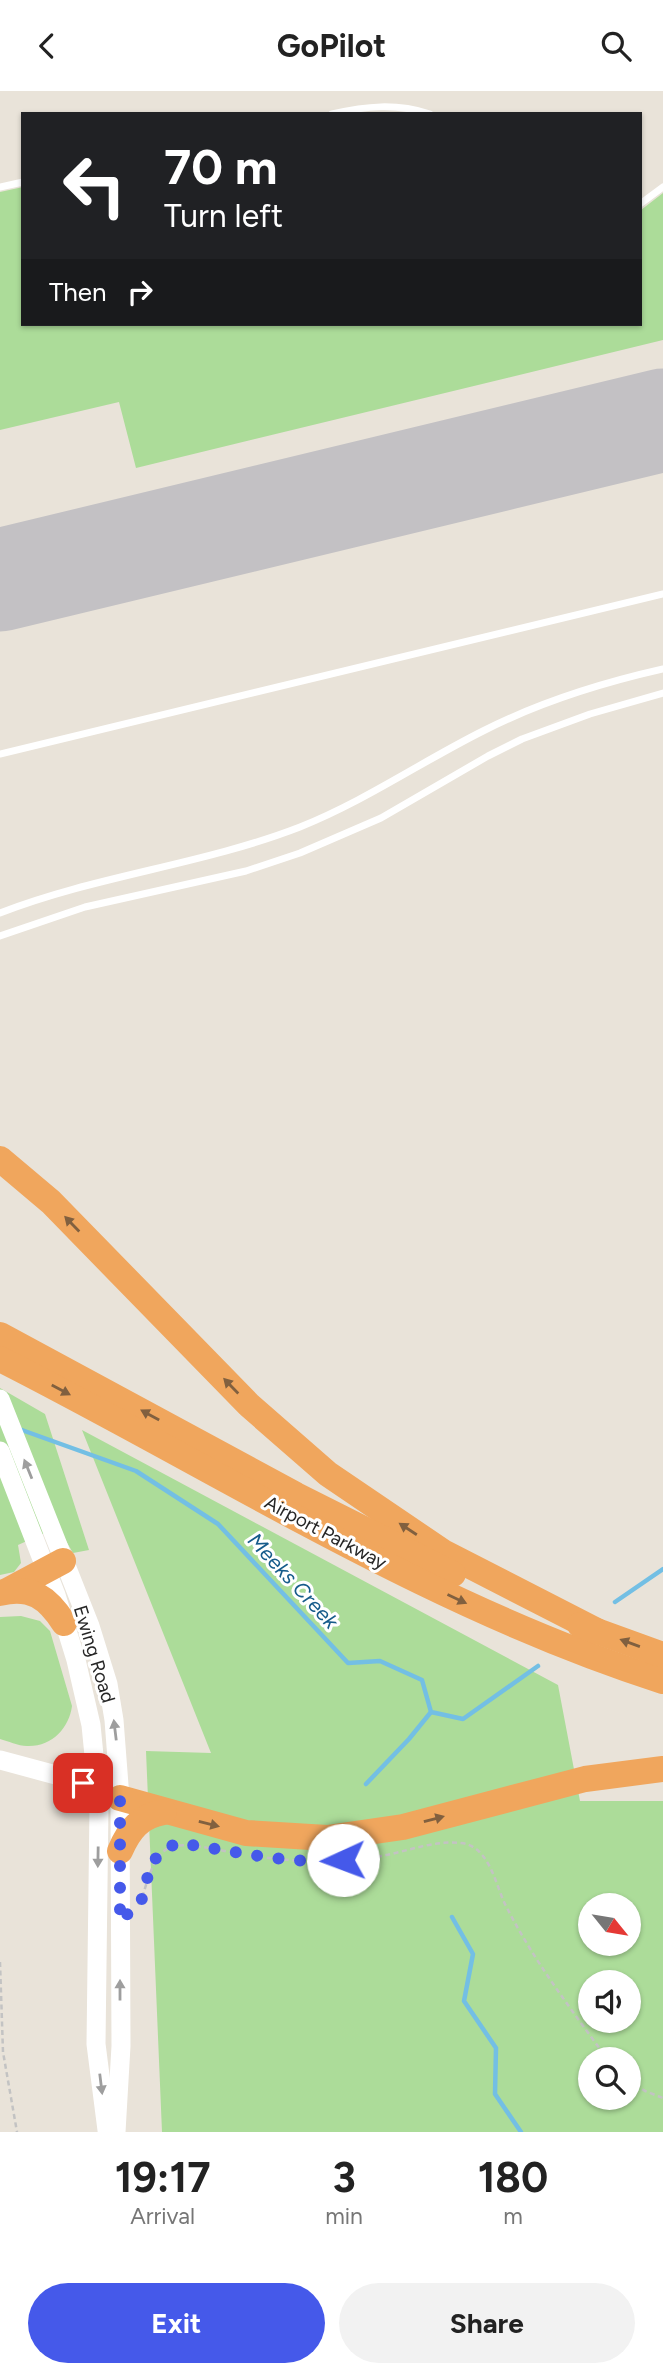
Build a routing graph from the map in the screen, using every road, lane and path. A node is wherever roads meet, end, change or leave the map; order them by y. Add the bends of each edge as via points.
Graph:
1 (344, 112) edge
2 (422, 112) edge
3 (21, 182) edge
4 (0, 187) edge
5 (663, 187) edge
6 (642, 203) edge
7 (663, 594) edge
8 (663, 669) edge
9 (663, 694) edge
10 (0, 754) edge
11 (0, 913) edge
12 (0, 936) edge
13 (0, 1159) edge
14 (0, 1335) edge
15 (0, 1359) edge
16 (0, 1399) edge
17 (0, 1451) edge
18 (44, 1534) junction
19 (55, 1565) junction
20 (3, 1592) edge
21 (64, 1623) junction
22 (597, 1631) junction
23 (663, 1655) edge
24 (663, 1681) edge
25 (0, 1760) edge
26 (663, 1769) edge
27 (109, 1794) junction
28 (164, 1812) junction
29 (120, 1851) junction
30 (229, 1851) dead end
31 (243, 1854) dead end
32 (120, 1921) junction
33 (0, 1962) edge
34 (599, 2047) edge
35 (641, 2088) edge
36 (663, 2098) edge
37 (17, 2132) edge
38 (107, 2132) edge
39 (116, 2132) edge

1 - 2 lane via 381,106
3 - 4 lane
5 - 6 lane
7 - 10 lane
8 - 11 lane via 547,703 484,731 367,797 275,836 64,891
9 - 12 lane via 522,739 381,818 300,853 246,871 93,905
22 -> 13 highway via 443,1552 328,1474 249,1405 51,1202
22 -> 14 highway, Airport Parkway via 422,1560
15 -> 24 highway, Airport Parkway via 376,1560 525,1631
18 -> 16 street, Ewing Road
17 - 18 street, Ewing Road
18 - 19 street, Ewing Road
19 - 20 highway
19 - 21 street, Ewing Road
27 -> 19 street, Ewing Road via 117,1745 108,1684 90,1626
20 - 21 highway via 43,1597
21 - 27 street, Ewing Road
23 -> 22 highway, Airport Parkway
25 - 27 street
28 -> 26 highway via 246,1833 353,1836 585,1779
27 - 28 highway
27 - 29 street, Ewing Road
27 -> 38 street, Ewing Road via 96,2044
28 - 29 highway via 140,1821
29 - 32 street, Ewing Road
30 - 32 path via 177,1843 159,1853 141,1902
31 - 34 path via 324,1861 464,1843 484,1854 524,1942
39 -> 32 street, Ewing Road
33 - 37 path via 3,2052
35 - 36 path

